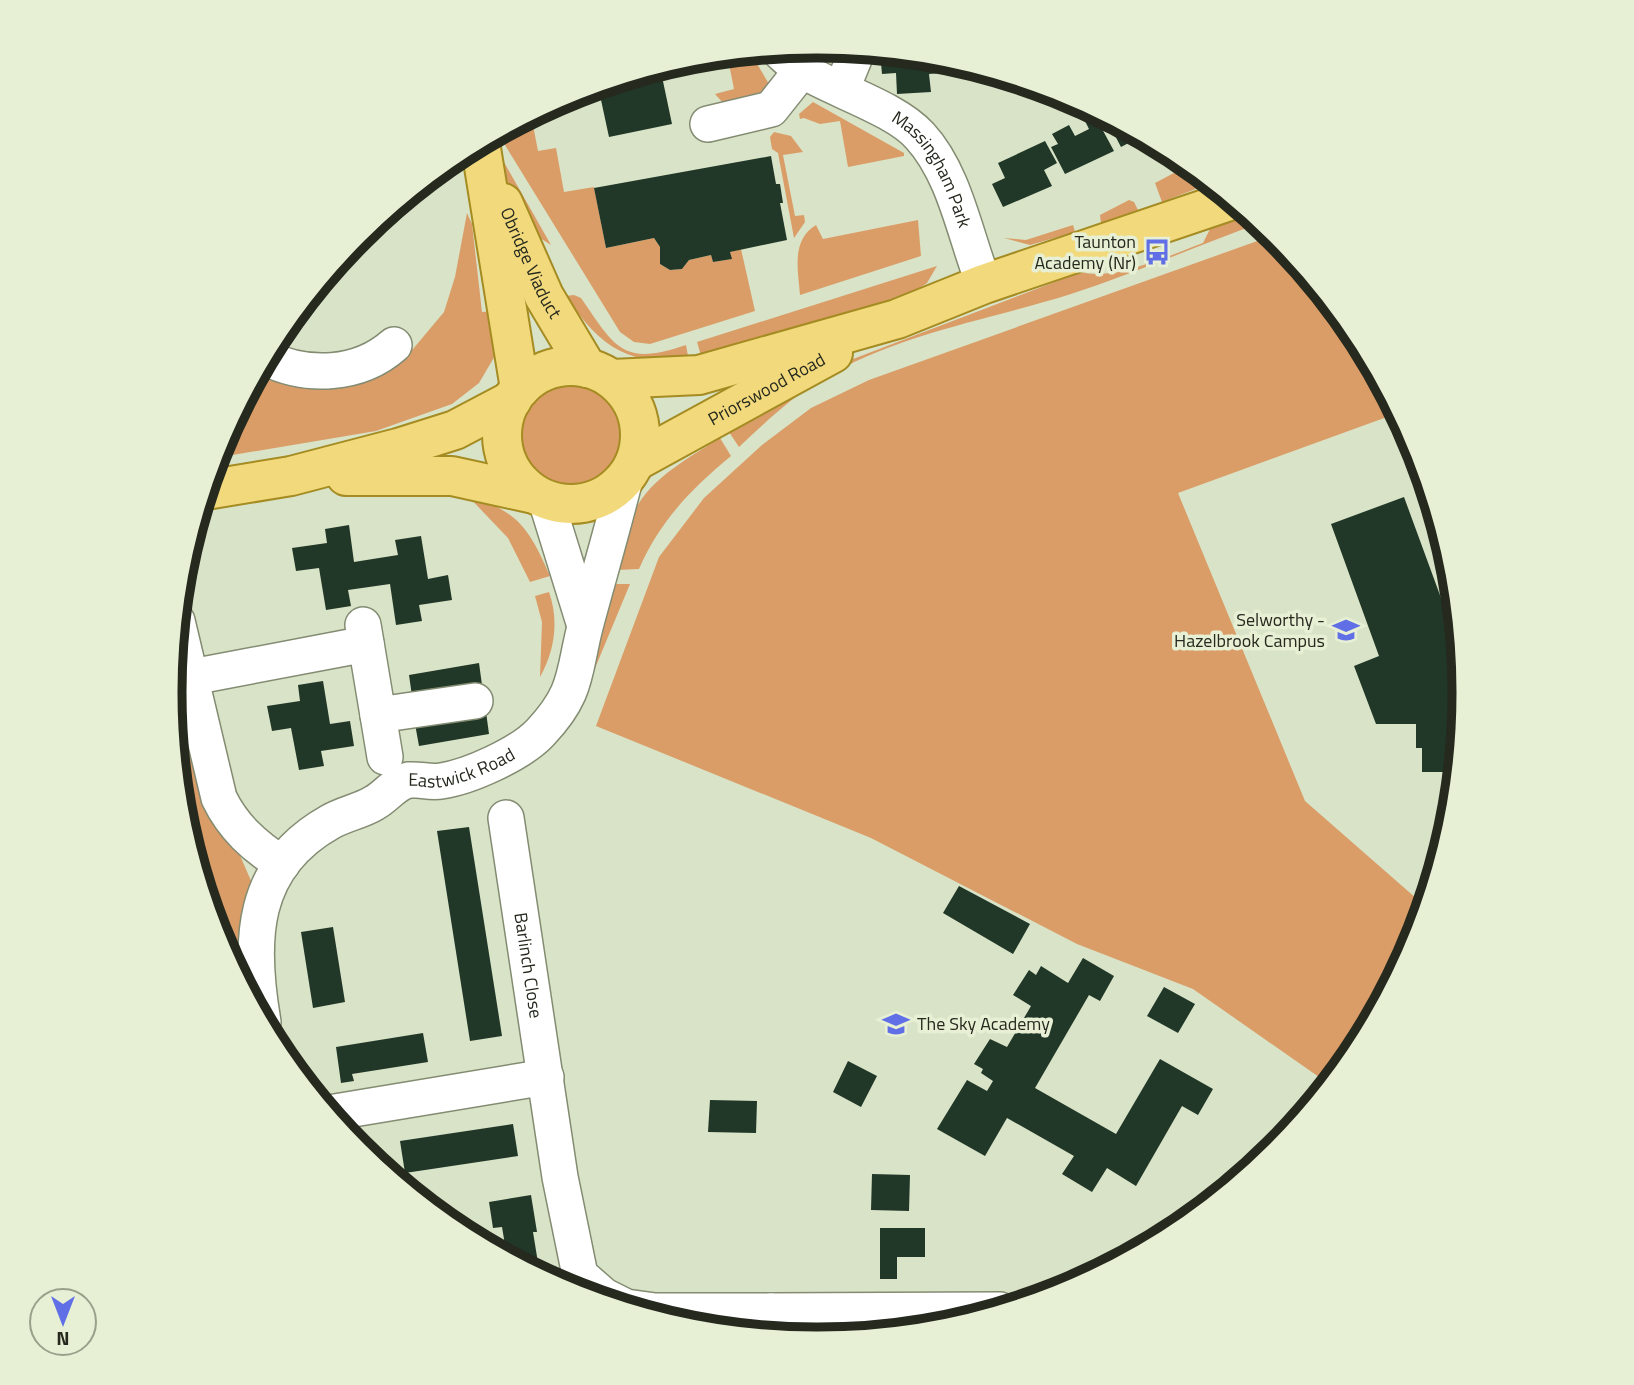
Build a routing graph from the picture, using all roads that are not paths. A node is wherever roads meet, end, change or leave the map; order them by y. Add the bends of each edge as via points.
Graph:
1 (854, 59) edge
2 (790, 60) edge
3 (842, 88) junction
4 (708, 124) dead end
5 (483, 153) edge
6 (482, 154) edge
7 (1221, 204) edge
8 (984, 284) junction
9 (897, 319) junction
10 (394, 345) dead end
11 (276, 361) edge
12 (600, 374) junction
13 (516, 394) junction
14 (630, 470) junction
15 (290, 476) junction
16 (216, 487) edge
17 (540, 497) junction
18 (585, 626) junction
19 (184, 650) edge
20 (191, 677) junction
21 (475, 701) dead end
22 (378, 715) junction
23 (385, 757) dead end
24 (506, 818) dead end
25 (282, 864) junction
26 (258, 992) edge
27 (546, 1077) junction
28 (340, 1111) edge
29 (592, 1286) edge
30 (951, 1313) edge
31 (688, 1314) edge
32 (771, 1323) edge

1 - 3 street
2 - 3 street, Massingham Park
2 - 4 street via 771,109
3 - 8 street, Massingham Park via 919,134 936,157
5 - 12 main road, Obridge Viaduct via 544,296
6 - 13 main road, Obridge Viaduct
7 - 8 main road, Priorswood Road
8 - 9 main road, Priorswood Road
9 - 12 main road, Priorswood Road via 699,375
9 - 14 main road, Priorswood Road
10 - 11 street via 382,356 344,370 309,373
12 - 13 main road, Priorswood Road via 563,367 540,374
12 - 14 main road via 628,396 638,416 640,438
13 - 15 main road, Priorswood Road via 438,436
13 - 17 main road via 502,434 504,452 510,468
14 - 17 main road, Priorswood Road via 609,493 589,502 567,504
14 - 18 street, Eastwick Road
15 - 16 main road, Priorswood Road
15 - 17 main road, Priorswood Road via 452,476
17 - 18 street, Eastwick Road
18 - 25 street, Eastwick Road via 578,670 566,701 531,741 488,766 445,781 401,783 375,803 329,823 299,844
19 - 20 street
20 - 22 street, Eastwick Road via 365,634
20 - 25 street via 219,798 231,821
21 - 22 street
22 - 23 street, Eastwick Road
24 - 27 street, Barlinch Close via 525,851
25 - 26 street, Eastwick Road via 256,922
27 - 28 street
27 - 29 street, Barlinch Close via 580,1275
30 - 32 street
31 - 32 street, Barlinch Close

